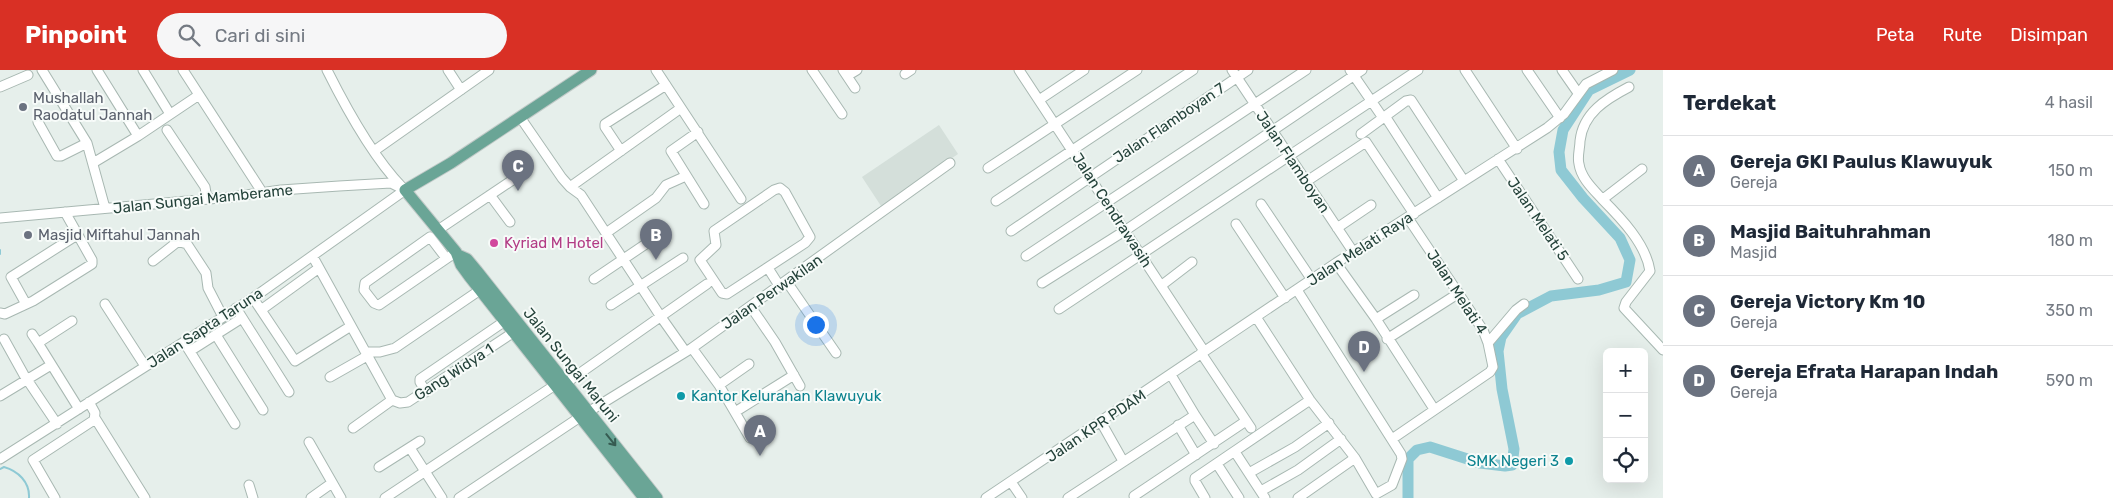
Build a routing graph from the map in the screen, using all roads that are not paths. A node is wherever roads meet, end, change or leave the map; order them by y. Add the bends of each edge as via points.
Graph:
1 (40, 70) edge
2 (97, 70) edge
3 (143, 70) edge
4 (183, 70) edge
5 (327, 70) edge
6 (448, 70) edge
7 (591, 70) edge
8 (656, 70) edge
9 (812, 70) edge
10 (857, 70) edge
11 (1084, 70) edge
12 (1137, 70) edge
13 (1193, 70) edge
14 (1248, 70) edge
15 (1306, 70) edge
16 (1362, 70) edge
17 (1418, 70) edge
18 (1464, 70) edge
19 (1527, 70) edge
20 (1562, 70) edge
21 (1613, 70) edge
22 (485, 71) edge
23 (1022, 71) edge
24 (26, 72) edge
25 (845, 73) edge
26 (1352, 73) edge
27 (1234, 74) edge
28 (666, 85) junction
29 (0, 87) edge
30 (1628, 87) dead end
31 (855, 88) dead end
32 (461, 90) junction
33 (1578, 93) junction
34 (199, 95) junction
35 (1039, 100) junction
36 (1372, 101) junction
37 (1254, 104) junction
38 (682, 108) junction
39 (170, 114) junction
40 (842, 114) dead end
41 (520, 117) junction
42 (1384, 117) junction
43 (1560, 118) junction
44 (38, 122) dead end
45 (1056, 125) junction
46 (168, 130) dead end
47 (1272, 130) junction
48 (698, 132) junction
49 (1361, 134) dead end
50 (138, 136) junction
51 (87, 143) junction
52 (1517, 149) junction
53 (374, 151) junction
54 (621, 151) junction
55 (1073, 151) junction
56 (1290, 156) junction
57 (1498, 160) junction
58 (93, 163) junction
59 (950, 163) dead end
60 (988, 168) dead end
61 (1642, 169) dead end
62 (686, 176) junction
63 (1090, 176) junction
64 (514, 179) dead end
65 (1307, 181) junction
66 (1464, 181) junction
67 (570, 187) junction
68 (405, 190) junction
69 (262, 192) junction
70 (490, 195) junction
71 (208, 198) junction
72 (1438, 198) junction
73 (741, 200) dead end
74 (1603, 200) junction
75 (996, 201) dead end
76 (1107, 202) junction
77 (704, 204) dead end
78 (1261, 204) dead end
79 (1372, 205) dead end
80 (105, 208) junction
81 (65, 212) junction
82 (1411, 216) junction
83 (0, 218) edge
84 (510, 222) dead end
85 (1236, 224) dead end
86 (1337, 228) junction
87 (438, 230) junction
88 (1010, 230) dead end
89 (1126, 230) junction
90 (665, 231) dead end
91 (606, 234) junction
92 (77, 235) junction
93 (1354, 253) junction
94 (453, 255) junction
95 (1141, 255) junction
96 (1026, 256) dead end
97 (313, 257) junction
98 (683, 258) dead end
99 (624, 260) junction
100 (153, 262) dead end
101 (1192, 262) dead end
102 (1336, 264) junction
103 (319, 268) junction
104 (768, 268) junction
105 (594, 279) dead end
106 (1578, 279) dead end
107 (1312, 280) junction
108 (1042, 283) dead end
109 (707, 284) dead end
110 (784, 284) junction
111 (1162, 285) junction
112 (641, 287) junction
113 (480, 290) junction
114 (1297, 290) junction
115 (1459, 293) junction
116 (1414, 295) dead end
117 (253, 298) junction
118 (1285, 298) junction
119 (26, 304) junction
120 (105, 304) dead end
121 (1524, 304) dead end
122 (611, 305) dead end
123 (751, 307) junction
124 (236, 308) junction
125 (1059, 309) dead end
126 (260, 310) junction
127 (3, 313) edge
128 (223, 317) junction
129 (661, 317) junction
130 (1256, 317) junction
131 (242, 318) junction
132 (1376, 319) junction
133 (72, 321) dead end
134 (505, 321) junction
135 (351, 326) junction
136 (514, 332) junction
137 (32, 334) dead end
138 (216, 335) junction
139 (4, 339) dead end
140 (1388, 339) junction
141 (184, 342) junction
142 (38, 343) junction
143 (1488, 343) junction
144 (689, 350) junction
145 (1663, 350) edge
146 (190, 351) junction
147 (1202, 352) junction
148 (836, 353) dead end
149 (366, 354) junction
150 (448, 361) junction
151 (51, 364) junction
152 (749, 364) dead end
153 (145, 366) junction
154 (456, 372) junction
155 (1171, 375) junction
156 (794, 376) junction
157 (330, 377) dead end
158 (28, 380) junction
159 (560, 384) junction
160 (719, 385) junction
161 (800, 386) dead end
162 (288, 392) dead end
163 (426, 392) junction
164 (0, 396) edge
165 (392, 400) junction
166 (1310, 400) junction
167 (89, 402) junction
168 (79, 408) junction
169 (1434, 409) junction
170 (263, 410) dead end
171 (735, 412) junction
172 (584, 415) junction
173 (1195, 415) junction
174 (95, 418) junction
175 (1101, 422) junction
176 (1329, 423) junction
177 (57, 424) junction
178 (235, 424) dead end
179 (1178, 425) junction
180 (353, 428) dead end
181 (750, 438) dead end
182 (1341, 439) junction
183 (1392, 439) junction
184 (420, 441) dead end
185 (309, 442) dead end
186 (1214, 444) junction
187 (410, 448) junction
188 (1235, 452) junction
189 (1196, 455) junction
190 (1355, 458) junction
191 (0, 459) edge
192 (1122, 461) junction
193 (1217, 464) junction
194 (379, 467) dead end
195 (426, 470) junction
196 (1249, 473) junction
197 (1011, 482) junction
198 (332, 483) junction
199 (249, 485) dead end
200 (1263, 495) edge
201 (1133, 497) edge
202 (55, 498) edge
203 (145, 498) edge
204 (253, 498) edge
205 (311, 498) edge
206 (341, 498) edge
207 (385, 498) edge
208 (442, 498) edge
209 (459, 498) edge
210 (644, 498) edge
211 (657, 498) edge
212 (986, 498) edge
213 (1022, 498) edge
214 (1068, 498) edge
215 (1205, 498) edge
216 (1239, 498) edge
217 (1298, 498) edge

1 - 24 street
1 - 51 street
2 - 50 street
3 - 39 street
4 - 34 street
5 - 53 street, Jalan Sungai Maruni
6 - 32 street
7 - 41 main road
8 - 28 street
9 - 40 street
10 - 25 street
11 - 35 street
12 - 45 street
13 - 55 street
14 - 27 street, Jalan Flamboyan 7
15 - 37 street
16 - 26 street
17 - 36 street
18 - 52 street
19 - 43 street
20 - 33 street
21 - 33 street, Jalan Melati Raya via 1586,84
22 - 32 street
23 - 35 street, Jalan Cendrawasih
24 - 29 street
25 - 31 street
26 - 36 street
26 - 47 street
27 - 37 street, Jalan Flamboyan
27 - 63 street, Jalan Flamboyan 7
28 - 38 street
28 - 54 street via 605,124
30 - 74 street via 1592,111 1581,137 1578,162 1581,171
32 - 53 street
33 - 43 street, Jalan Melati Raya
34 - 39 street
34 - 69 street
35 - 45 street, Jalan Cendrawasih
36 - 42 street
36 - 56 street
37 - 47 street, Jalan Flamboyan
37 - 76 street
38 - 48 street
38 - 54 street
39 - 50 street
41 - 67 street
41 - 68 main road
42 - 49 street
42 - 66 street via 1406,101 1412,101
42 - 72 street
43 - 52 street, Jalan Melati Raya
44 - 51 street via 57,156
45 - 55 street, Jalan Cendrawasih
45 - 60 street
46 - 71 street via 205,187
47 - 56 street, Jalan Flamboyan
47 - 89 street
48 - 62 street via 671,151
48 - 73 street
50 - 58 street
51 - 58 street
52 - 57 street, Jalan Melati Raya
53 - 68 street, Jalan Sungai Maruni
54 - 67 street
55 - 63 street, Jalan Cendrawasih
55 - 75 street
56 - 65 street, Jalan Flamboyan
56 - 95 street
57 - 66 street, Jalan Melati Raya
57 - 106 street, Jalan Melati 5
58 - 80 street
59 - 110 street, Jalan Perwakilan
61 - 74 street
62 - 77 street
62 - 91 street via 666,186 656,198
63 - 76 street, Jalan Cendrawasih
63 - 88 street, Jalan Flamboyan 7
64 - 70 street
65 - 82 street, Jalan Melati 4 via 1366,142
65 - 86 street, Jalan Flamboyan
66 - 72 street, Jalan Melati Raya
67 - 91 street via 581,195
68 - 69 street, Jalan Sungai Mamberame via 385,183
68 - 87 main road, Jalan Sungai Maruni
68 - 97 street, Jalan Sapta Taruna
69 - 71 street, Jalan Sungai Mamberame
70 - 84 street
70 - 87 street
71 - 80 street, Jalan Sungai Mamberame
72 - 82 street, Jalan Melati Raya
74 - 145 street via 1626,226 1649,264 1648,276 1624,308
76 - 89 street, Jalan Cendrawasih
76 - 96 street
78 - 107 street
79 - 86 street
80 - 81 street, Jalan Sungai Mamberame
81 - 83 street, Jalan Sungai Mamberame
81 - 92 street
82 - 93 street, Jalan Melati Raya
82 - 115 street, Jalan Melati 4
85 - 118 street
86 - 93 street, Jalan Flamboyan
87 - 94 main road, Jalan Sungai Maruni
89 - 95 street, Jalan Cendrawasih
89 - 108 street
90 - 99 street
91 - 99 street
92 - 119 street via 11,276
92 - 119 street via 92,264
93 - 102 street, Jalan Melati Raya
94 - 94 street via 430,237 365,283 364,290 374,303 380,305
94 - 113 main road, Jalan Sungai Maruni
94 - 159 main road, Jalan Sungai Maruni via 467,259 477,271
95 - 111 street, Jalan Cendrawasih
95 - 125 street
97 - 103 street
97 - 117 street, Jalan Sapta Taruna
98 - 112 street
99 - 105 street
99 - 112 street
100 - 128 street via 176,243 187,244 206,273 208,288
101 - 111 street
102 - 107 street, Jalan Melati Raya
102 - 132 street
103 - 126 street
103 - 135 street
104 - 104 street via 724,294 700,259 716,245 715,230 780,188 810,237
104 - 110 street
107 - 114 street, Jalan Melati Raya
109 - 129 street
110 - 123 street, Jalan Perwakilan
110 - 148 street
111 - 147 street, Jalan Cendrawasih
112 - 122 street
112 - 129 street
113 - 134 main road, Jalan Sungai Maruni
113 - 149 street via 395,348
114 - 118 street, Jalan Melati Raya
114 - 183 street
115 - 140 street
115 - 143 street, Jalan Melati 4
116 - 132 street
117 - 124 street, Jalan Sapta Taruna
117 - 126 street
118 - 130 street, Jalan Melati Raya
119 - 127 street
120 - 153 street
121 - 143 street
123 - 144 street, Jalan Perwakilan
123 - 156 street
124 - 128 street, Jalan Sapta Taruna
124 - 131 street
126 - 135 street via 295,361
128 - 141 street, Jalan Sapta Taruna
129 - 144 street
129 - 159 street
130 - 147 street, Jalan Melati Raya
130 - 166 street
131 - 138 street
131 - 162 street
132 - 140 street
133 - 142 street
134 - 136 main road, Jalan Sungai Maruni
134 - 150 street
135 - 149 street
136 - 154 street, Gang Widya 1
136 - 159 main road, Jalan Sungai Maruni
137 - 142 street
138 - 146 street
138 - 170 street
139 - 158 street
140 - 169 street
141 - 146 street
141 - 153 street, Jalan Sapta Taruna
142 - 151 street
143 - 169 street, Jalan Melati 4 via 1493,365 1491,371
144 - 160 street
144 - 172 street, Jalan Perwakilan
146 - 178 street
147 - 155 street, Jalan KPR PDAM
147 - 186 street, Jalan Cendrawasih via 1248,424
149 - 157 street
149 - 165 street
150 - 154 street
150 - 163 street via 420,379
151 - 158 street
151 - 168 street
152 - 160 street
153 - 167 street, Jalan Sapta Taruna
154 - 163 street, Gang Widya 1
155 - 173 street
155 - 175 street, Jalan KPR PDAM
156 - 161 street
156 - 171 street
158 - 164 street
158 - 177 street
159 - 172 main road, Jalan Sungai Maruni
159 - 195 street
160 - 171 street
163 - 165 street, Gang Widya 1 via 406,403
165 - 180 street
166 - 176 street
166 - 188 street
167 - 168 street, Jalan Sapta Taruna
167 - 174 street
168 - 177 street, Jalan Sapta Taruna
169 - 183 street, Jalan Melati 4
171 - 181 street
172 - 209 street, Jalan Perwakilan
172 - 210 main road, Jalan Sungai Maruni
172 -> 211 main road, Jalan Sungai Maruni
173 - 179 street
173 - 186 street
174 - 202 street via 33,459
174 - 203 street
175 - 192 street
175 - 197 street, Jalan KPR PDAM
176 - 182 street
176 - 196 street
177 - 191 street, Jalan Sapta Taruna
179 - 189 street
179 - 192 street
182 - 190 street
182 - 200 street
183 - 190 street via 1402,459 1394,484 1377,494
184 - 187 street
185 - 198 street
186 - 189 street
187 - 194 street
187 - 195 street
188 - 193 street
188 - 196 street
189 - 201 street
190 - 217 street
192 - 214 street
193 - 215 street via 1194,479
193 - 216 street
195 - 207 street
195 - 208 street
196 - 200 street
197 - 212 street, Jalan KPR PDAM
197 - 213 street
198 - 205 street
198 - 206 street
199 - 204 street

